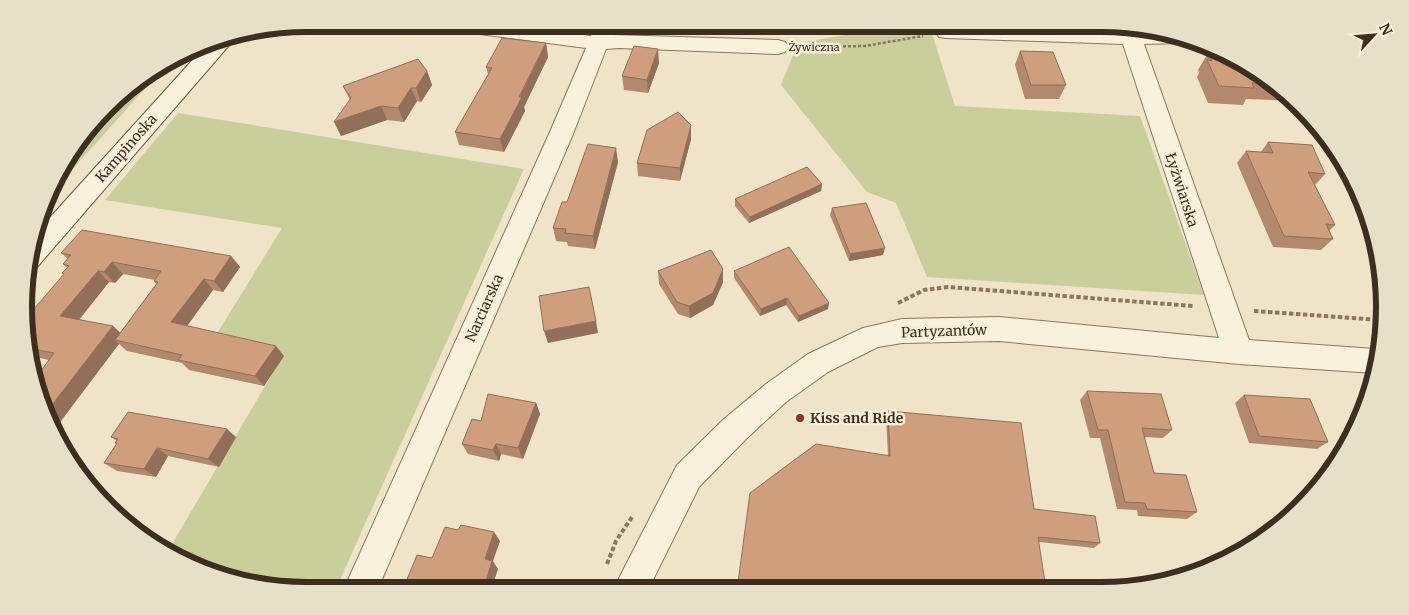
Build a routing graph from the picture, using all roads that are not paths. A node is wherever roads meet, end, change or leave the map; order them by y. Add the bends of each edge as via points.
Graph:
1 (601, 33) edge
2 (1130, 34) edge
3 (778, 47) road end
4 (215, 49) edge
5 (40, 246) edge
6 (1239, 352) junction
7 (1371, 361) edge
8 (364, 582) edge
9 (634, 582) edge

1 - 3 street, Żywiczna via 619,40
1 - 8 street, Narciarska via 561,134
2 - 6 street, Łyżwiarska
4 - 5 street, Kampinoska
6 - 7 street, Partyzantów
6 - 9 street, Partyzantów via 999,330 902,331 872,336 818,363 776,393 688,476

